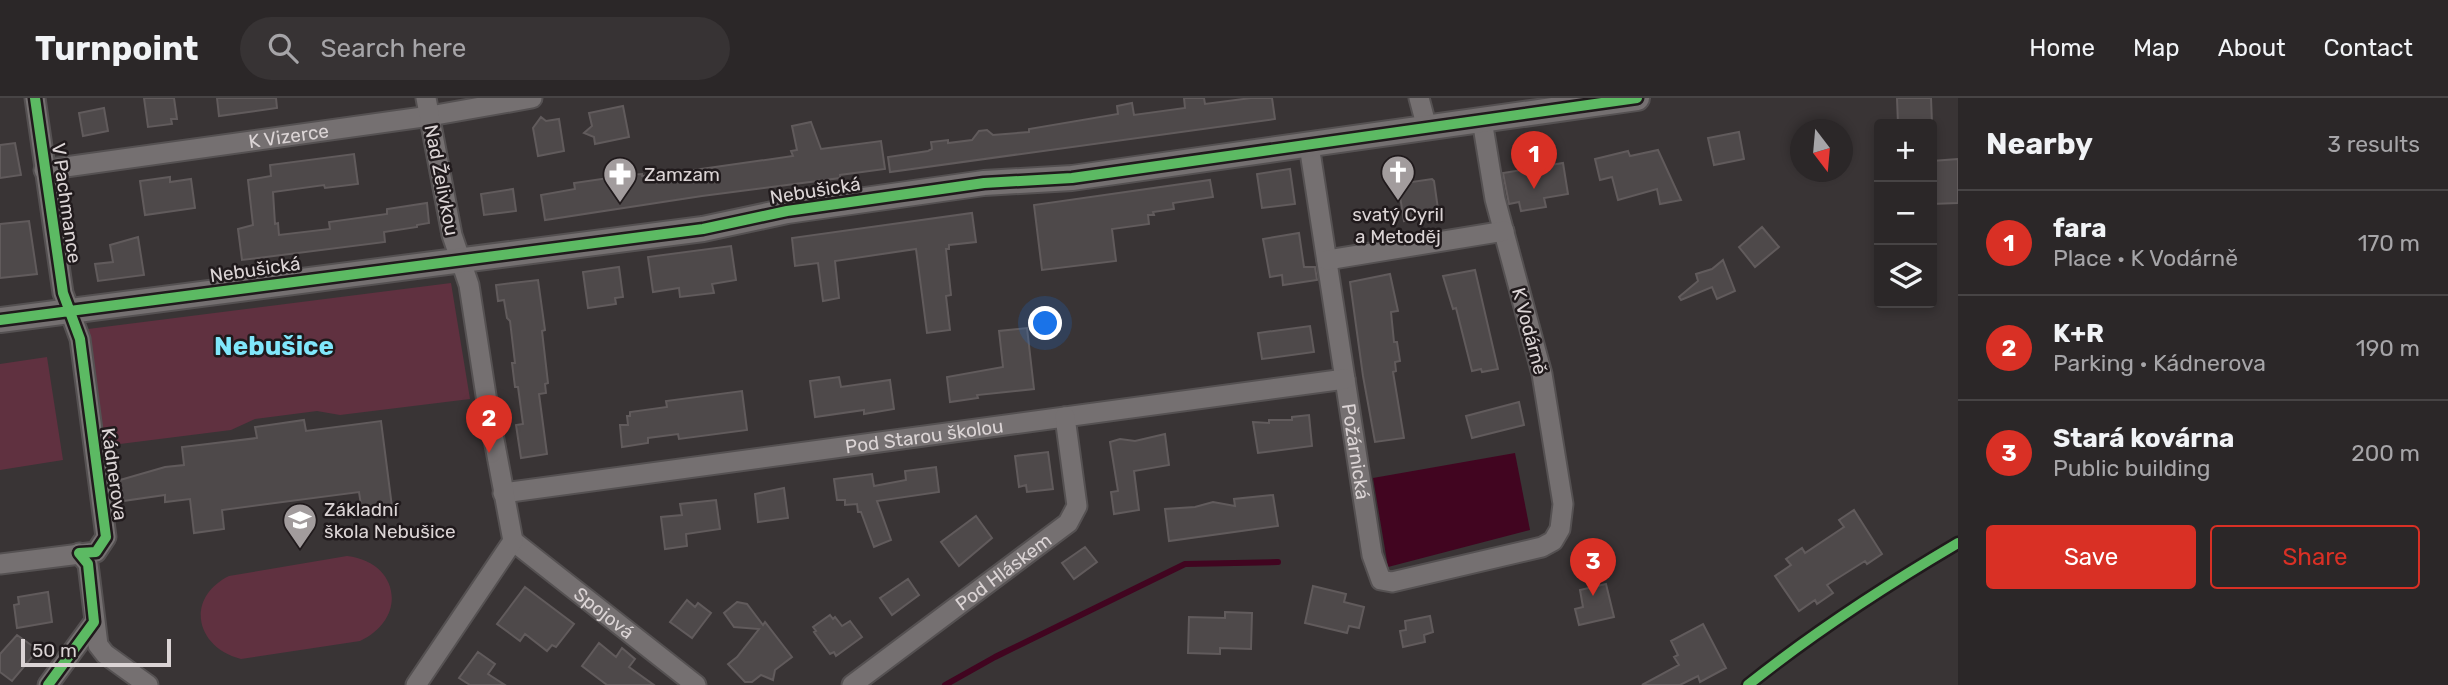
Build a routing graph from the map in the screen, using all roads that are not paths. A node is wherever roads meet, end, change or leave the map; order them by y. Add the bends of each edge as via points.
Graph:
1 (35, 98) edge
2 (532, 98) edge
3 (1419, 98) edge
4 (1637, 98) edge
5 (428, 107) edge
6 (1482, 120) junction
7 (1427, 128) junction
8 (1309, 145) junction
9 (44, 170) junction
10 (1504, 231) junction
11 (461, 260) junction
12 (1327, 260) junction
13 (70, 311) junction
14 (0, 320) edge
15 (1345, 379) junction
16 (1065, 417) junction
17 (503, 493) junction
18 (513, 541) junction
19 (1553, 541) joint
20 (79, 553) junction
21 (0, 564) edge
22 (94, 621) junction
23 (48, 685) edge
24 (148, 685) edge
25 (416, 685) edge
26 (695, 685) edge
27 (852, 685) edge

1 - 9 street, V Pachmance
2 - 5 street, K Vizerce
3 - 7 street
4 - 6 street, Nebušická
5 - 9 street, K Vizerce
5 - 11 street, Nad Želivkou via 452,235
6 - 7 street, Nebušická
6 - 10 street, K Vodárně
7 - 8 street, Nebušická
8 - 11 street, Nebušická via 1072,178 984,183 787,211 703,229
8 - 12 street, Požárnická
9 - 13 street, V Pachmance via 63,293
10 - 12 street
10 - 19 street, K Vodárně via 1542,373 1561,491 1560,529
11 - 13 street, Nebušická
11 - 17 street
12 - 15 street, Požárnická
13 - 14 street, Nebušická
13 - 20 street, Kádnerova via 80,339 106,537 96,552
15 - 16 street, Pod Starou školou
15 - 19 street, Požárnická via 1372,555 1381,580 1392,582
16 - 17 street, Pod Starou školou
16 - 27 street, Pod Hláskem via 1077,506 1068,523
17 - 18 street
18 - 25 street
18 - 26 street, Spojová
20 - 21 street
20 - 22 street via 88,564
22 - 23 street
22 - 24 street via 101,650

